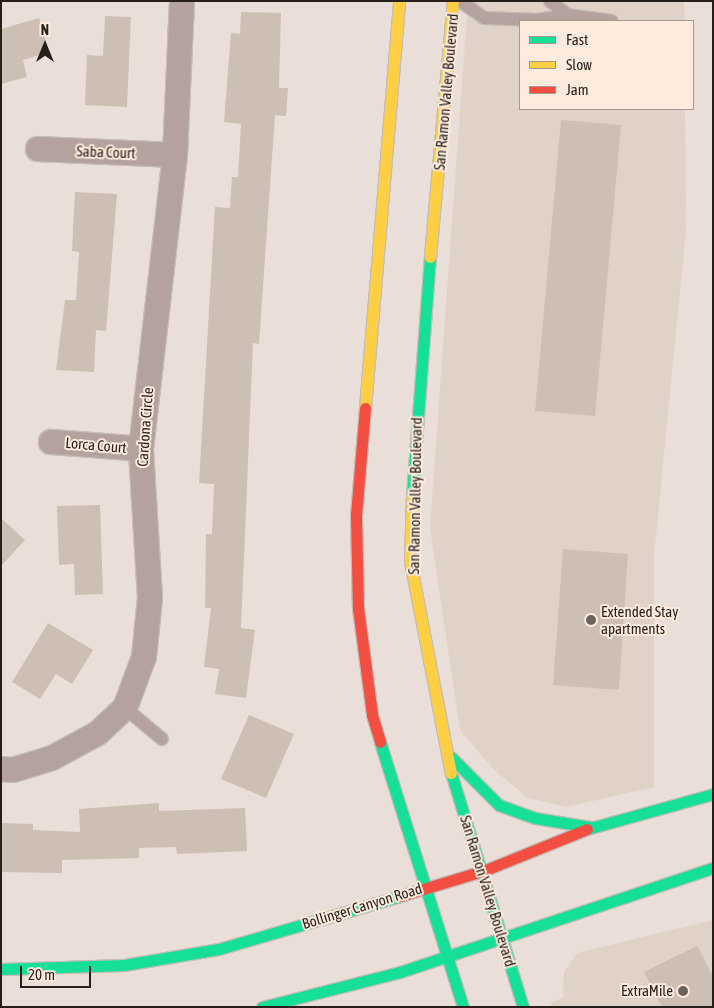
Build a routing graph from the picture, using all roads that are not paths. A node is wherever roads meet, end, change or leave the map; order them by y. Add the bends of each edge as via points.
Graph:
1 (182, 1) edge
2 (399, 1) edge
3 (453, 1) edge
4 (460, 1) edge
5 (550, 1) edge
6 (568, 15) junction
7 (605, 20) edge
8 (38, 149) dead end
9 (175, 155) junction
10 (51, 442) dead end
11 (141, 449) junction
12 (125, 708) junction
13 (162, 739) dead end
14 (443, 747) junction
15 (1, 769) edge
16 (713, 794) edge
17 (591, 827) junction
18 (713, 868) edge
19 (483, 870) junction
20 (424, 887) junction
21 (502, 939) junction
22 (445, 957) junction
23 (1, 970) edge
24 (262, 1007) edge
25 (463, 1007) edge
26 (523, 1007) edge

1 - 9 street, Cardona Circle
2 - 20 main road via 356,515 358,608 372,715
3 - 14 main road, San Ramon Valley Boulevard via 413,445 411,551 421,644
4 - 6 lane via 484,18 537,20
5 - 6 lane
6 - 7 lane
8 - 9 street, Saba Court
9 - 11 street, Cardona Circle
10 - 11 street, Lorca Court
11 - 12 street, Cardona Circle via 150,598 144,657
12 - 13 lane
12 - 15 street, Cardona Circle via 98,734 52,758 13,770
14 - 17 main road via 467,777 499,805 535,818
14 - 19 main road, San Ramon Valley Boulevard
16 - 17 main road, Bollinger Canyon Road
17 - 19 main road, Bollinger Canyon Road
18 - 21 main road
19 - 20 main road, Bollinger Canyon Road
19 - 21 main road, San Ramon Valley Boulevard
20 - 22 main road
20 - 23 main road, Bollinger Canyon Road via 218,949 124,965
21 - 22 main road
21 - 26 main road, San Ramon Valley Boulevard
22 - 24 main road
22 - 25 main road

